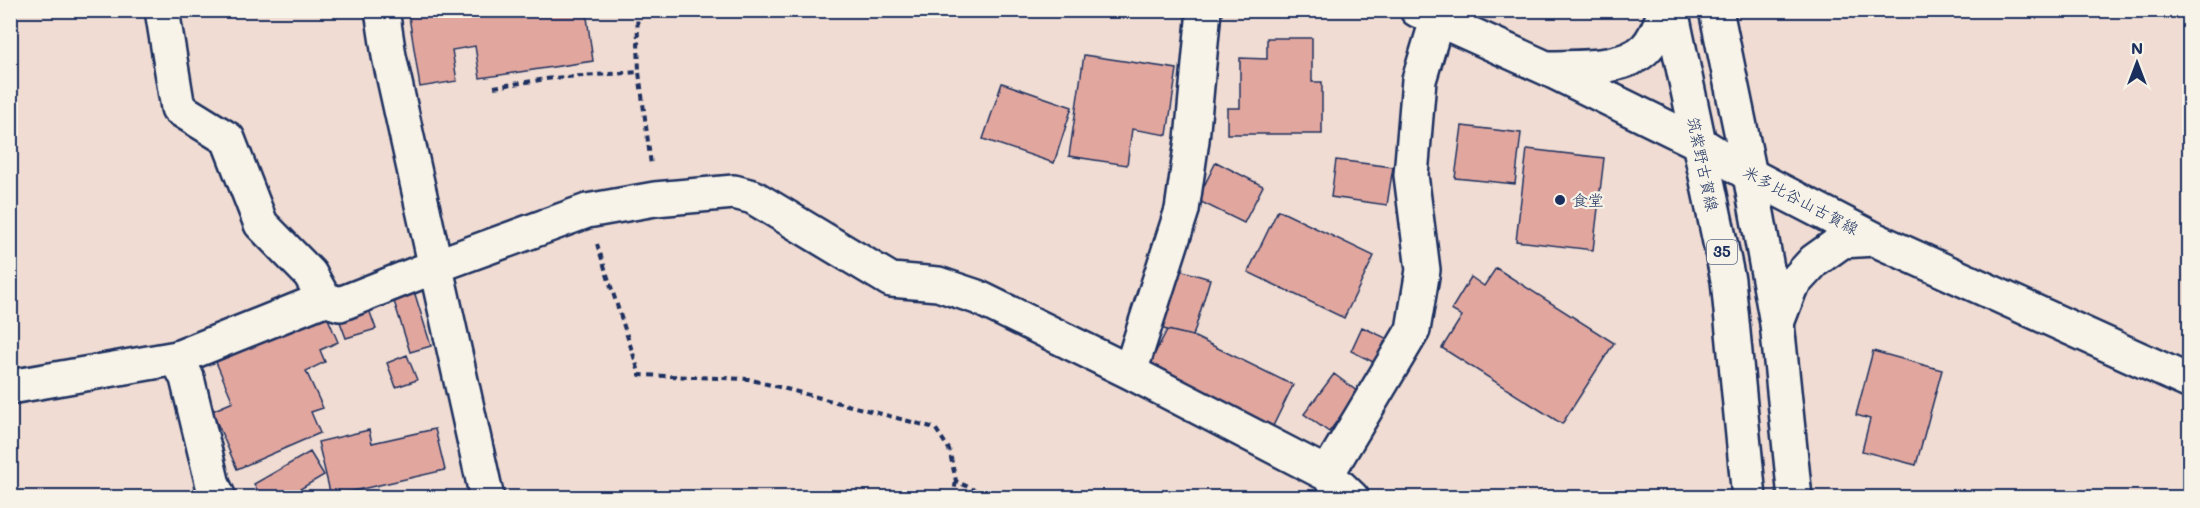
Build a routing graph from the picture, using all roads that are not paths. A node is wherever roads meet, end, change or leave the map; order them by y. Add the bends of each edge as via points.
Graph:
1 (162, 10) edge
2 (382, 10) edge
3 (1204, 10) edge
4 (1666, 10) edge
5 (1671, 10) edge
6 (1716, 10) edge
7 (1432, 14) edge
8 (1546, 68) junction
9 (1699, 143) junction
10 (1750, 175) junction
11 (1874, 238) junction
12 (436, 266) junction
13 (324, 300) junction
14 (1777, 323) junction
15 (177, 358) junction
16 (1130, 372) junction
17 (2190, 382) edge
18 (10, 387) edge
19 (1328, 474) junction
20 (219, 498) edge
21 (487, 498) edge
22 (1352, 498) edge
23 (1749, 498) edge
24 (1795, 498) edge

1 - 13 street via 178,108 228,139 261,224 310,274
2 - 12 street
3 - 16 street via 1182,210
4 - 8 street via 1645,50 1619,63
5 - 9 street, 筑紫野古賀線 / 35
6 - 10 street, 35
7 - 8 street, 米多比谷山古賀線
7 - 19 street via 1419,80 1411,175 1423,270 1413,330
8 - 9 street, 米多比谷山古賀線
9 - 10 street, 米多比谷山古賀線
9 - 23 street, 筑紫野古賀線 / 35 via 1728,280
10 - 11 street, 米多比谷山古賀線
10 - 14 street, 35
11 - 14 street via 1842,241 1814,261 1791,286
11 - 17 street, 米多比谷山古賀線
12 - 13 street via 340,304
12 - 16 street via 586,212 655,198 734,192 753,197 891,280 938,284 977,297
12 - 21 street
13 - 15 street
14 - 24 street, 35
15 - 18 street
15 - 20 street via 187,378
16 - 19 street
19 - 22 street

